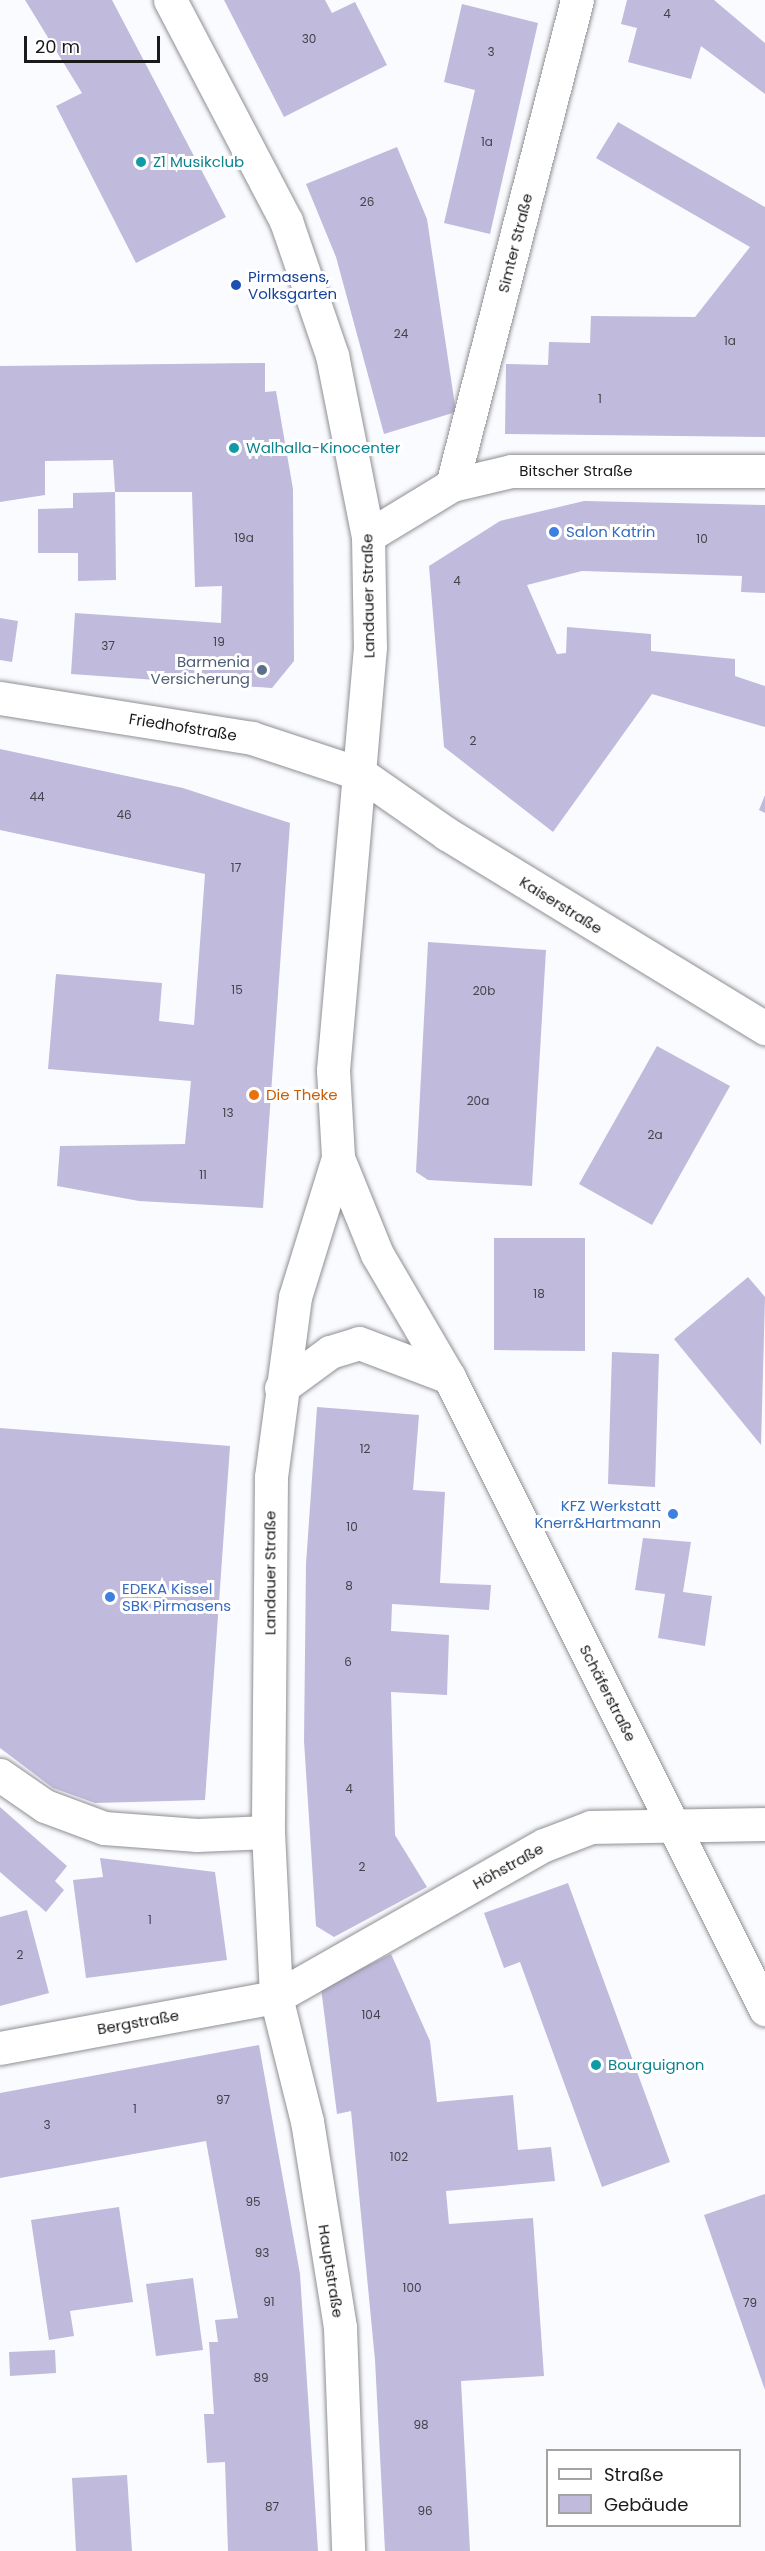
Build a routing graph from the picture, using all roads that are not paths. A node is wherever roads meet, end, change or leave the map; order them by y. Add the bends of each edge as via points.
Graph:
1 (170, 0) edge
2 (577, 0) edge
3 (765, 471) edge
4 (452, 485) junction
5 (368, 537) junction
6 (0, 698) edge
7 (361, 774) junction
8 (765, 1028) edge
9 (338, 1158) junction
10 (449, 1377) junction
11 (282, 1388) junction
12 (0, 1775) edge
13 (673, 1823) junction
14 (765, 1824) edge
15 (268, 1832) junction
16 (276, 1997) junction
17 (765, 2009) edge
18 (0, 2048) edge
19 (348, 2551) edge

1 - 5 street, Landauer Straße via 286,221 332,355
2 - 4 street, Simter Straße
3 - 4 street, Bitscher Straße via 512,471
4 - 5 street, Bitscher Straße
5 - 7 street, Landauer Straße via 370,647
6 - 7 street, Friedhofstraße via 252,738
7 - 8 street, Kaiserstraße via 517,878
7 - 9 street, Landauer Straße via 333,1070
9 - 10 street, Landauer Straße via 377,1254
9 - 11 street, Landauer Straße via 295,1297
10 - 11 street via 359,1343 330,1352
10 - 13 street, Schäferstraße
11 - 15 street, Landauer Straße via 271,1477
12 - 15 street via 45,1806 104,1828 197,1836
13 - 14 street, Höhstraße
13 - 16 street, Höhstraße via 591,1827 544,1845
13 - 17 street, Schäferstraße
15 - 16 street, Landauer Straße
16 - 18 street, Bergstraße
16 - 19 street, Hauptstraße via 307,2121 340,2328

